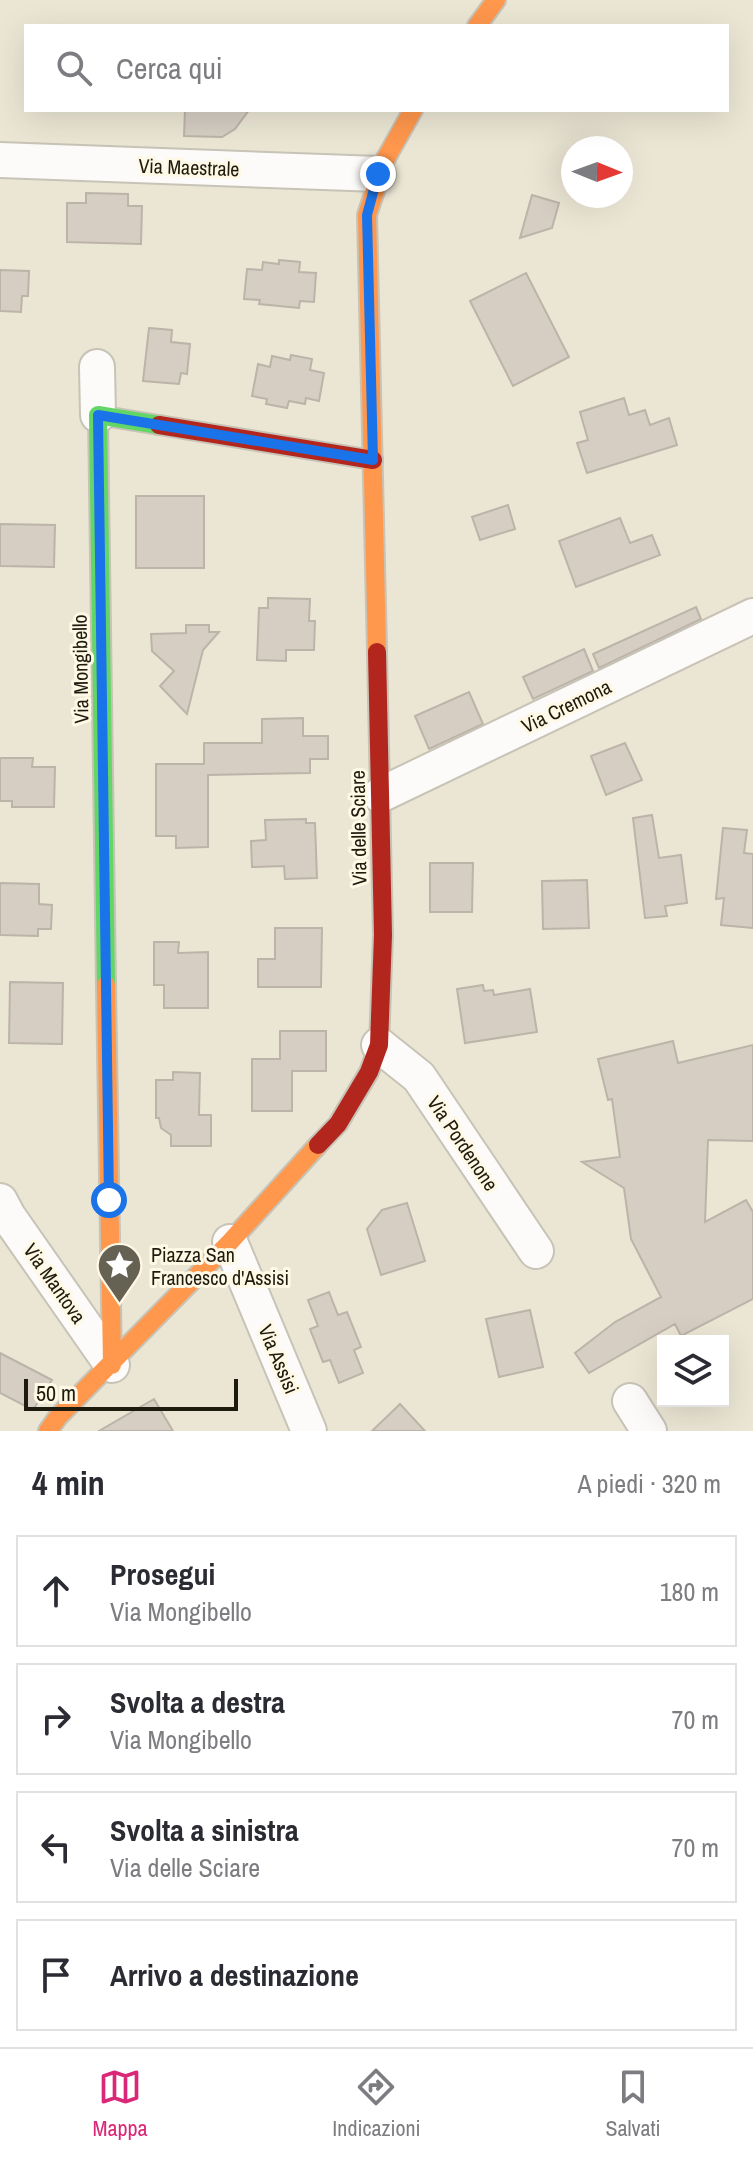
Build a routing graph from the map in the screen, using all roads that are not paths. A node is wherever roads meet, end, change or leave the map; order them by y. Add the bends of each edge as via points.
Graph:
1 (496, 0) edge
2 (478, 24) edge
3 (411, 112) edge
4 (0, 160) edge
5 (378, 174) junction
6 (97, 367) dead end
7 (98, 415) junction
8 (373, 460) junction
9 (753, 616) edge
10 (380, 795) junction
11 (379, 1045) junction
12 (0, 1201) edge
13 (230, 1242) junction
14 (536, 1251) dead end
15 (112, 1365) junction
16 (630, 1401) dead end
17 (48, 1431) edge
18 (309, 1431) edge
19 (649, 1431) edge

1 - 2 street
3 - 5 street, Via delle Sciare
4 - 5 street, Via Maestrale
5 - 8 street, Via delle Sciare via 367,215
6 - 7 street
7 - 8 street
7 - 15 street, Via Mongibello
8 - 10 street, Via delle Sciare
9 - 10 street, Via Cremona
10 - 11 street, Via delle Sciare
11 - 13 street, Via delle Sciare via 338,1124
11 - 14 street, Via Pordenone via 419,1077
12 - 15 street, Via Mantova
13 - 15 street, Via delle Sciare
13 - 18 street, Via Assisi
15 - 17 street, Via delle Sciare
16 - 19 street

